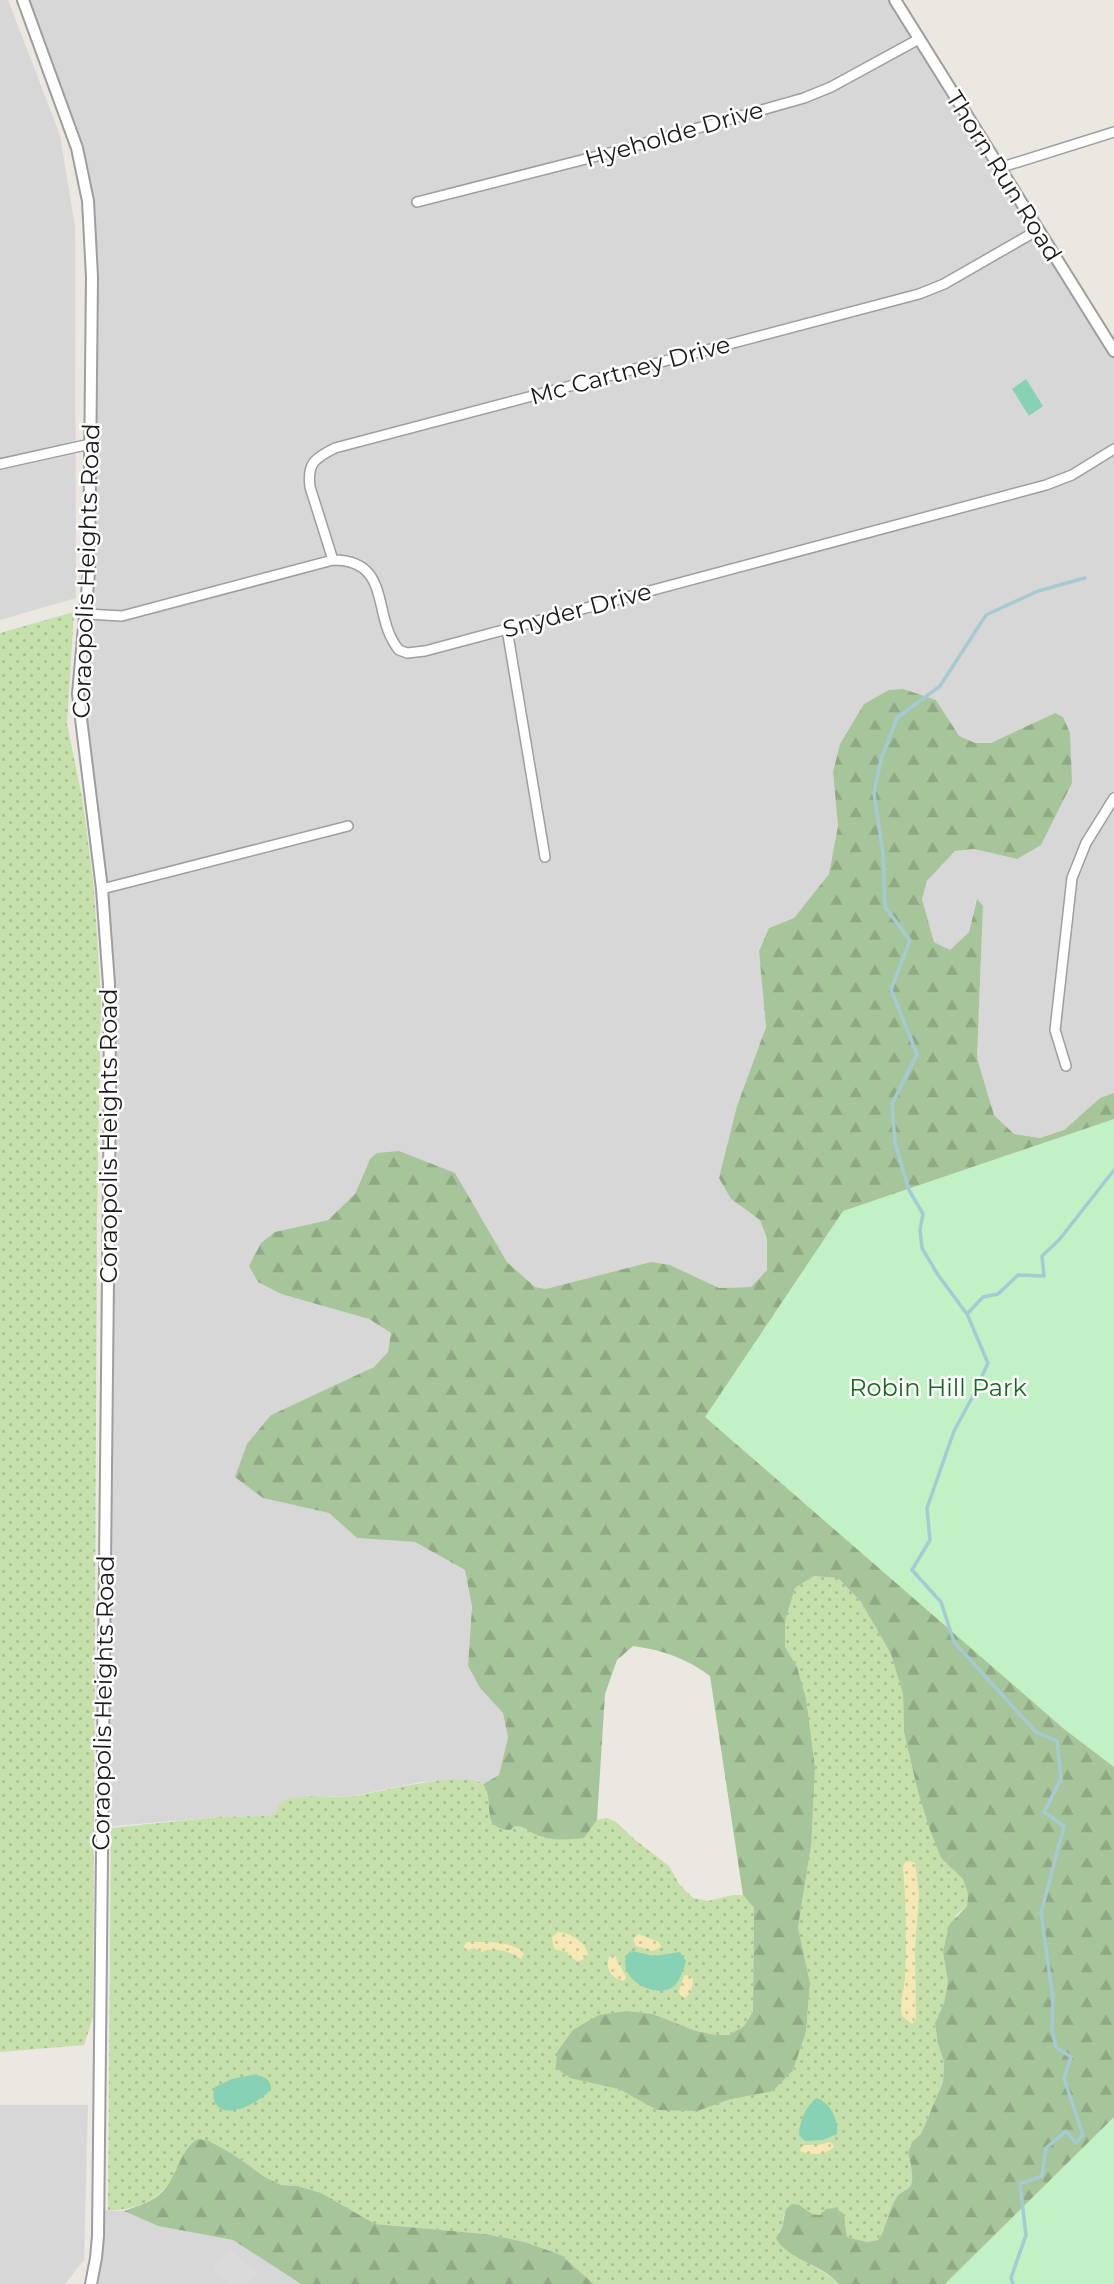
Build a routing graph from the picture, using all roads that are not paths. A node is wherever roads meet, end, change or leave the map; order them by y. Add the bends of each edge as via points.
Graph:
1 (23, 0) edge
2 (895, 0) edge
3 (919, 39) junction
4 (1114, 132) edge
5 (999, 168) junction
6 (417, 202) dead end
7 (1038, 230) junction
8 (1114, 351) edge
9 (90, 444) junction
10 (1114, 449) edge
11 (0, 464) edge
12 (333, 560) junction
13 (86, 614) junction
14 (507, 629) junction
15 (1114, 798) edge
16 (348, 826) dead end
17 (545, 857) dead end
18 (102, 889) junction
19 (1066, 1066) dead end
20 (91, 2284) edge

1 - 9 street, Coraopolis Heights Road via 77,148 86,186 92,277
2 - 3 street, Thorn Run Road
3 - 5 street, Thorn Run Road
3 - 6 street, Hyeholde Drive via 804,98
4 - 5 street
5 - 7 street, Thorn Run Road
7 - 8 street, Thorn Run Road
7 - 12 street, Mc Cartney Drive via 919,294 335,448 310,465 309,475
9 - 11 street
9 - 13 street, Coraopolis Heights Road
10 - 14 street, Snyder Drive via 1046,485
12 - 13 street via 137,612 114,617
12 - 14 street, Snyder Drive via 355,563 369,572 389,635 399,650 425,651
13 - 18 street, Coraopolis Heights Road via 78,694
14 - 17 street
15 - 19 street via 1086,843 1072,878 1055,1030
16 - 18 street
18 - 20 street, Coraopolis Heights Road via 110,1098 98,2236

